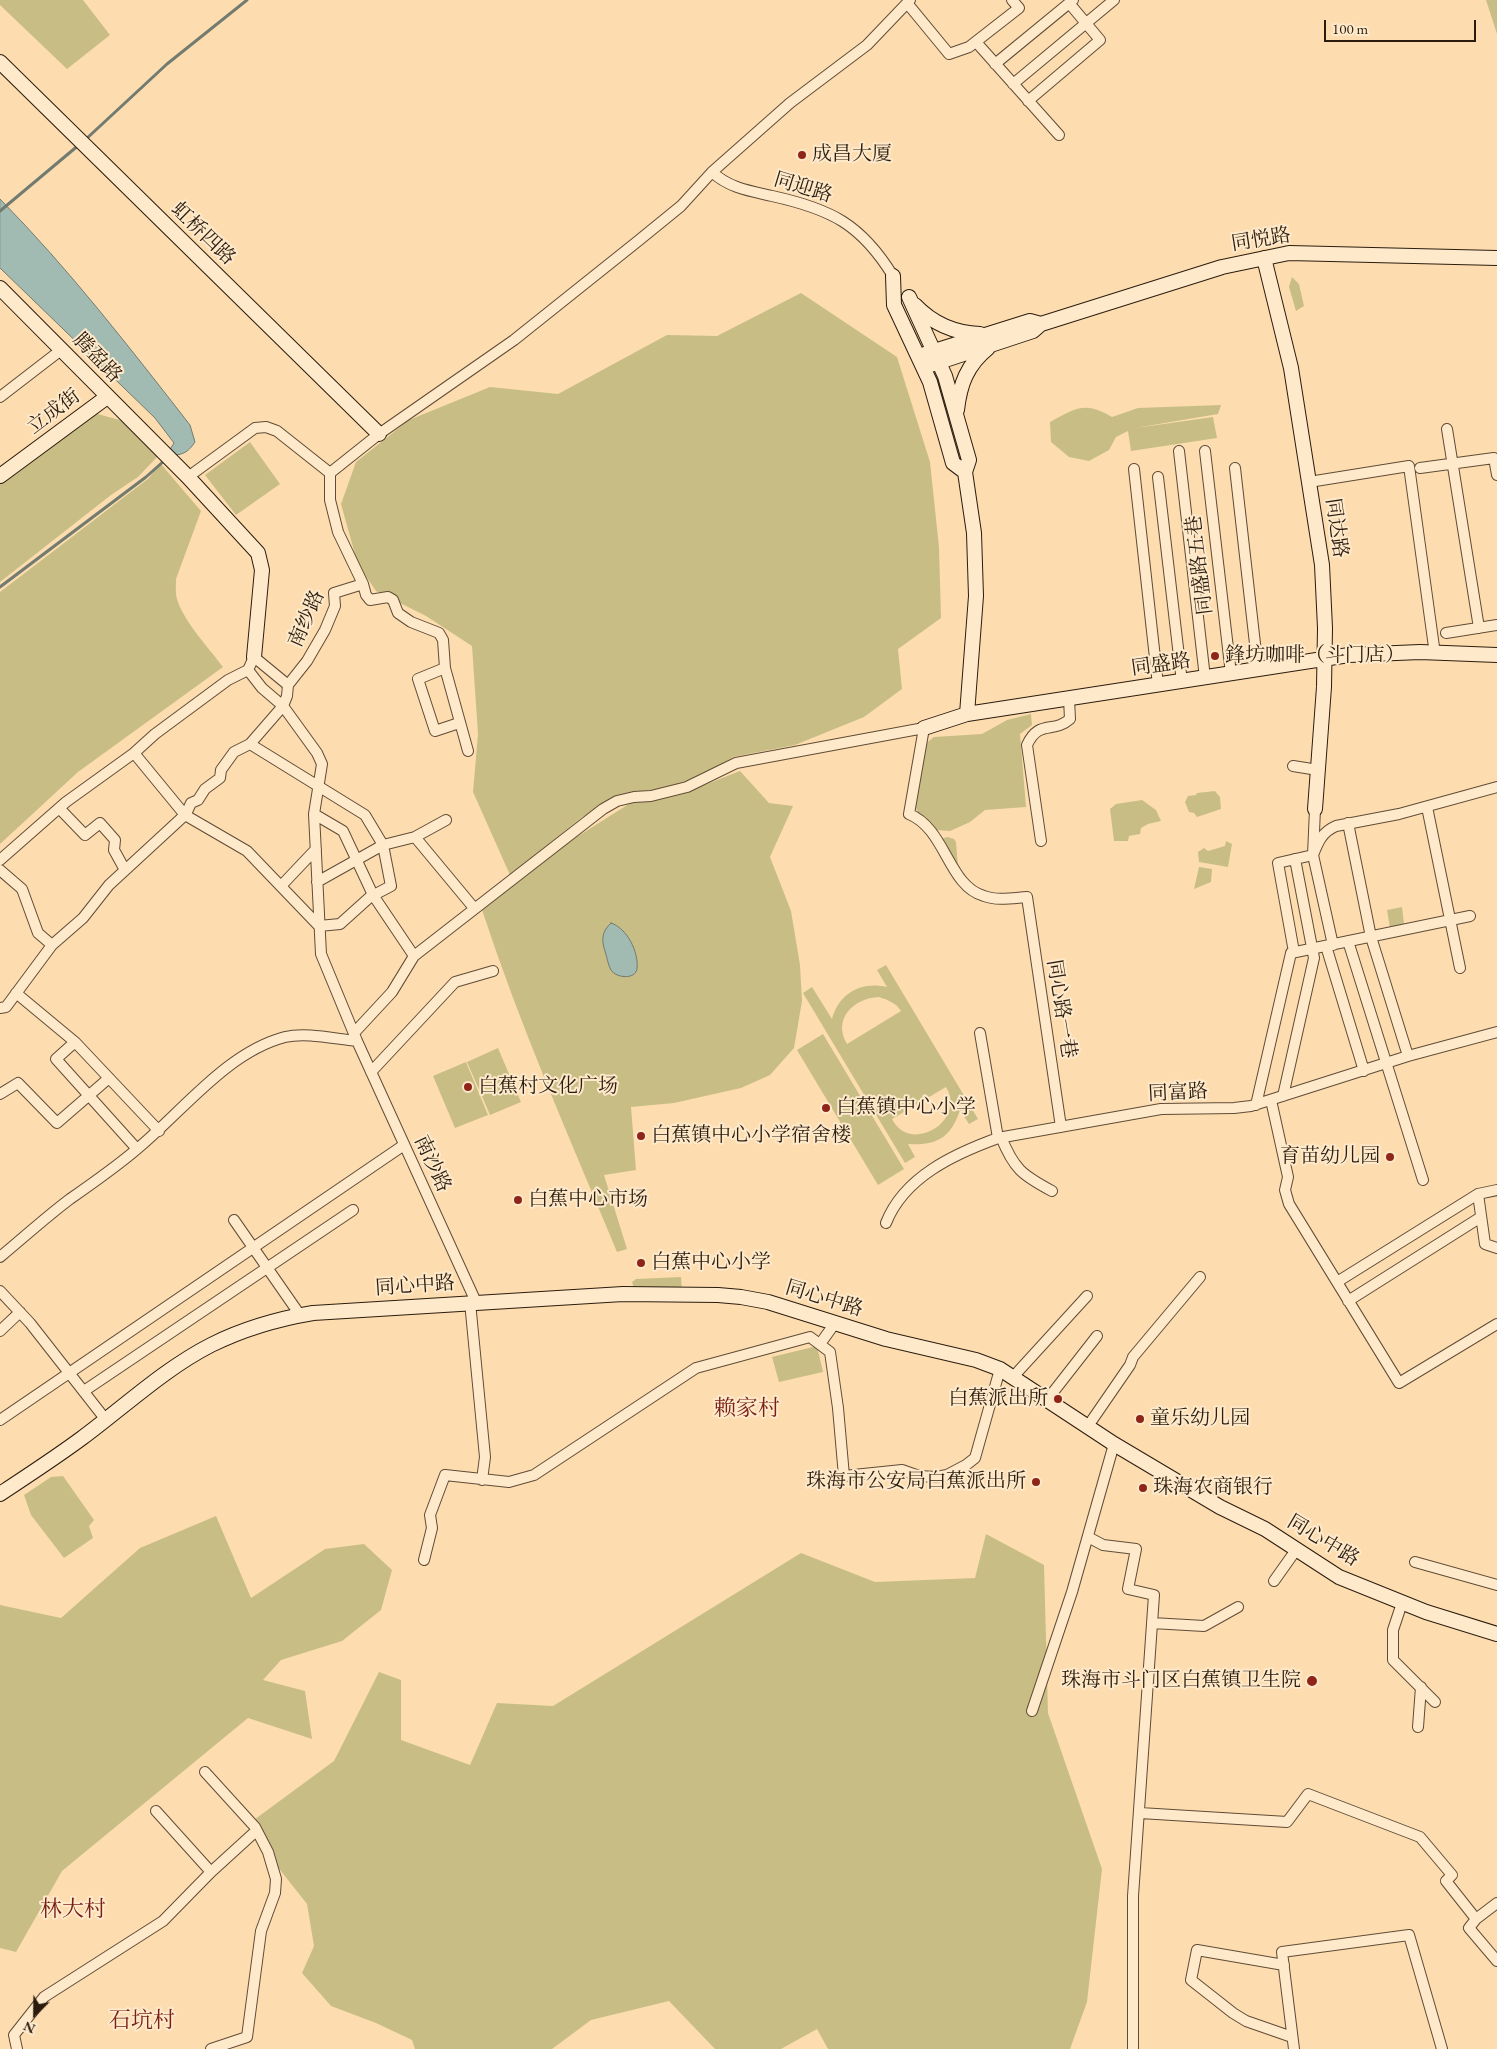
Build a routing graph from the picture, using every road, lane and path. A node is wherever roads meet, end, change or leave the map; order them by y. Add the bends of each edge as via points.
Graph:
1 (1012, 0) edge
2 (1114, 0) edge
3 (908, 2) edge
4 (1071, 2) edge
5 (1086, 23) junction
6 (976, 42) junction
7 (0, 62) edge
8 (995, 64) junction
9 (1013, 84) junction
10 (1028, 101) junction
11 (1059, 136) dead end
12 (712, 172) junction
13 (1264, 258) junction
14 (1497, 258) edge
15 (893, 276) junction
16 (0, 288) edge
17 (909, 297) junction
18 (995, 338) junction
19 (61, 350) junction
20 (936, 356) junction
21 (921, 361) junction
22 (0, 397) edge
23 (107, 397) junction
24 (958, 422) junction
25 (1448, 429) dead end
26 (379, 434) junction
27 (1179, 451) dead end
28 (1205, 451) dead end
29 (1453, 464) junction
30 (1235, 468) dead end
31 (1420, 468) dead end
32 (1134, 469) dead end
33 (965, 472) junction
34 (330, 474) junction
35 (1497, 475) edge
36 (0, 476) edge
37 (188, 477) junction
38 (1158, 477) dead end
39 (1309, 482) junction
40 (363, 584) junction
41 (1497, 626) edge
42 (1479, 628) junction
43 (1446, 633) dead end
44 (1434, 647) dead end
45 (1497, 655) edge
46 (1324, 659) junction
47 (251, 663) junction
48 (445, 668) junction
49 (1258, 670) junction
50 (1230, 674) junction
51 (1205, 678) junction
52 (1182, 682) junction
53 (1158, 685) junction
54 (288, 686) junction
55 (1068, 699) junction
56 (283, 706) junction
57 (967, 714) junction
58 (460, 723) junction
59 (924, 728) junction
60 (250, 744) junction
61 (468, 751) dead end
62 (134, 753) junction
63 (1293, 766) dead end
64 (1318, 770) junction
65 (320, 787) junction
66 (1497, 788) edge
67 (1427, 807) junction
68 (59, 808) junction
69 (1315, 808) joint
70 (314, 814) junction
71 (185, 815) junction
72 (446, 820) dead end
73 (1348, 824) junction
74 (415, 838) junction
75 (1041, 841) dead end
76 (382, 844) junction
77 (316, 849) junction
78 (1313, 855) junction
79 (1295, 859) junction
80 (0, 860) edge
81 (356, 860) junction
82 (0, 870) edge
83 (125, 870) junction
84 (317, 882) junction
85 (281, 886) junction
86 (373, 895) junction
87 (474, 908) junction
88 (1470, 916) dead end
89 (1449, 921) junction
90 (320, 926) junction
91 (1372, 937) junction
92 (1348, 941) junction
93 (1329, 945) junction
94 (52, 946) junction
95 (1313, 948) junction
96 (1294, 952) junction
97 (414, 956) junction
98 (1460, 968) dead end
99 (493, 971) dead end
100 (16, 993) junction
101 (0, 1008) edge
102 (1497, 1032) edge
103 (980, 1033) dead end
104 (355, 1037) junction
105 (75, 1042) junction
106 (1408, 1056) junction
107 (1386, 1064) junction
108 (1364, 1071) junction
109 (371, 1072) junction
110 (109, 1078) junction
111 (0, 1094) edge
112 (89, 1095) junction
113 (1283, 1096) junction
114 (1271, 1100) junction
115 (1256, 1105) junction
116 (1061, 1126) junction
117 (159, 1131) junction
118 (1000, 1137) junction
119 (404, 1145) junction
120 (137, 1149) junction
121 (1423, 1180) dead end
122 (1497, 1190) edge
123 (1052, 1191) dead end
124 (1478, 1194) junction
125 (353, 1210) dead end
126 (1481, 1217) junction
127 (234, 1220) dead end
128 (886, 1223) dead end
129 (252, 1247) junction
130 (1497, 1248) edge
131 (0, 1257) edge
132 (267, 1268) junction
133 (1200, 1277) dead end
134 (1336, 1282) junction
135 (0, 1291) edge
136 (1086, 1296) dead end
137 (1348, 1301) junction
138 (473, 1302) junction
139 (20, 1312) junction
140 (300, 1315) junction
141 (835, 1323) junction
142 (1497, 1324) edge
143 (0, 1331) edge
144 (1097, 1336) dead end
145 (820, 1344) junction
146 (1000, 1369) junction
147 (68, 1372) junction
148 (1013, 1377) junction
149 (84, 1391) junction
150 (1047, 1400) junction
151 (0, 1420) edge
152 (106, 1420) junction
153 (1088, 1426) junction
154 (1114, 1444) junction
155 (482, 1480) junction
156 (0, 1494) edge
157 (1088, 1537) junction
158 (1296, 1550) junction
159 (424, 1560) dead end
160 (1415, 1562) dead end
161 (1274, 1581) dead end
162 (1497, 1585) edge
163 (1402, 1603) junction
164 (1238, 1607) dead end
165 (1152, 1623) junction
166 (1497, 1634) edge
167 (1421, 1688) junction
168 (1435, 1702) dead end
169 (1032, 1711) dead end
170 (1418, 1726) dead end
171 (205, 1772) dead end
172 (156, 1811) dead end
173 (1140, 1813) junction
174 (256, 1830) junction
175 (211, 1872) junction
176 (1497, 1895) edge
177 (1497, 1903) edge
178 (1474, 1916) junction
179 (1497, 1961) edge
180 (1284, 1965) junction
181 (1292, 2037) junction
182 (17, 2049) edge
183 (211, 2049) edge
184 (1133, 2049) edge
185 (1294, 2049) edge
186 (1442, 2049) edge

1 - 6 street via 1019,8
2 - 5 street
3 - 6 street via 949,54
3 - 12 street via 867,45 790,103
4 - 5 street
4 - 8 street
5 - 9 street
5 - 10 street via 1100,40
6 - 8 street
7 - 26 street, 虹桥四路
8 - 9 street
9 - 10 street
10 - 11 street
12 - 15 street, 同迎路 via 734,188 806,204 834,215 868,241
12 - 26 street via 681,206 555,308
13 - 14 street, 同悦路 via 1290,253
13 - 18 street, 同悦路 via 1222,266 1041,324 1033,332
13 - 39 street, 同达路 via 1292,368
15 - 17 street
15 - 21 street via 894,305
16 - 19 street, 腾盈路
17 - 18 street via 925,315 947,328
17 - 20 street
18 - 20 street
18 - 24 street via 965,375 959,397
19 - 22 street
19 - 23 street, 腾盈路
20 - 21 street
20 - 24 street
21 - 33 street via 953,463
23 - 36 street, 立成街
23 - 37 street, 腾盈路
24 - 33 street via 969,460
25 - 29 street
26 - 34 street
27 - 51 street
28 - 50 street, 同盛路五巷
29 - 31 street
29 - 35 street via 1494,458
29 - 42 street
30 - 49 street
32 - 53 street
33 - 57 street via 974,533 976,596
34 - 37 street via 266,426 255,428
34 - 40 street via 330,500 338,532
37 - 47 street, 腾盈路 via 255,548 260,558 262,570
38 - 52 street
39 - 44 street via 1409,466
39 - 46 street, 同达路 via 1322,565
40 - 48 street via 370,600 388,597 393,600 398,613 439,633 443,640
40 - 54 street, 南纱路 via 334,593 335,606 325,630 307,662
41 - 42 street
42 - 43 street
45 - 46 street, 同盛路 via 1420,652
46 - 49 street, 同盛路
46 - 64 street, 同达路
47 - 54 street
47 - 56 street, 南沙路 via 262,688
47 - 62 street
48 - 58 street
48 - 58 street via 418,679 435,732
49 - 50 street, 同盛路
50 - 51 street, 同盛路
51 - 52 street, 同盛路
52 - 53 street, 同盛路
53 - 55 street, 同盛路
54 - 56 street, 南纱路
55 - 57 street, 同盛路
55 - 75 street via 1070,719 1064,724 1040,729 1031,736 1027,745
56 - 60 street
56 - 65 street, 南沙路 via 317,753 322,764
57 - 59 street, 同盛路
58 - 61 street
59 - 87 street via 736,763 687,787 618,801 603,809
59 - 116 street, 同心路一巷 via 909,814 931,830 970,889 990,898 1027,897
60 - 65 street
60 - 71 street via 234,752 221,770 220,778 191,803
62 - 68 street
62 - 71 street
63 - 64 street
64 - 69 street, 同达路
65 - 70 street, 南沙路
65 - 76 street via 365,815
66 - 67 street
67 - 73 street
67 - 89 street
68 - 80 street
68 - 83 street via 85,835 100,823 115,840 114,850
69 - 78 street
70 - 77 street, 南沙路
70 - 81 street via 343,831
71 - 83 street
71 - 85 street via 247,851
72 - 74 street
73 - 78 street via 1329,829 1320,838
73 - 91 street
74 - 76 street
74 - 87 street
76 - 81 street
76 - 86 street via 391,886
77 - 84 street, 南沙路
77 - 85 street
78 - 79 street
78 - 93 street
79 - 95 street
79 - 96 street via 1278,862
81 - 84 street
81 - 86 street
82 - 94 street via 22,889 38,933
83 - 94 street via 83,918
84 - 90 street, 南沙路
85 - 90 street
86 - 90 street via 340,924
86 - 97 street
87 - 97 street
88 - 89 street
89 - 91 street
89 - 98 street
90 - 104 street, 南沙路 via 321,954
91 - 92 street
91 - 106 street
92 - 93 street
92 - 107 street
93 - 95 street
93 - 108 street
94 - 100 street
95 - 96 street
95 - 113 street via 1314,958
96 - 115 street via 1291,953
97 - 104 street via 392,992
99 - 109 street via 455,982
100 - 101 street via 6,1007
100 - 105 street
102 - 106 street, 同富路
103 - 118 street
104 - 109 street, 南沙路
104 - 117 street via 285,1037 254,1050 225,1068
105 - 110 street
105 - 112 street via 56,1059
106 - 107 street, 同富路
107 - 108 street, 同富路
107 - 121 street
108 - 113 street, 同富路
109 - 119 street, 南沙路
110 - 112 street
110 - 117 street
111 - 112 street via 18,1083 57,1124
112 - 120 street
113 - 114 street, 同富路
114 - 115 street, 同富路
114 - 134 street via 1288,1177 1285,1190 1289,1204
115 - 116 street, 同富路 via 1161,1109
116 - 118 street, 同富路
117 - 120 street
118 - 123 street via 1019,1171
118 - 128 street, 同富路 via 955,1156 918,1179 898,1200
119 - 129 street
119 - 138 street, 南沙路
120 - 131 street
122 - 124 street
124 - 126 street
124 - 134 street
125 - 132 street
126 - 130 street via 1484,1244
126 - 137 street
127 - 129 street
129 - 132 street
129 - 147 street
132 - 140 street
132 - 149 street
133 - 153 street via 1133,1357
134 - 137 street
135 - 139 street
136 - 148 street
137 - 142 street via 1399,1383
138 - 140 street, 同心中路
138 - 141 street, 同心中路 via 623,1294 718,1294 768,1302
138 - 155 street, 南沙路 via 485,1457
139 - 143 street
139 - 147 street
140 - 152 street, 同心中路 via 261,1325 212,1345 184,1361
141 - 145 street
141 - 146 street, 同心中路
144 - 150 street
145 - 146 street via 830,1352 844,1476 902,1470 936,1477 966,1465 974,1458
145 - 155 street via 810,1337 696,1368 534,1475 509,1482
146 - 148 street, 同心中路
147 - 149 street
147 - 151 street
148 - 150 street, 同心中路
149 - 152 street
150 - 153 street, 同心中路
152 - 156 street, 同心中路
153 - 154 street, 同心中路
154 - 157 street
154 - 158 street, 同心中路 via 1265,1529
155 - 159 street via 445,1475 430,1515 432,1528
157 - 165 street via 1104,1545 1136,1549 1128,1589 1154,1595
157 - 169 street
158 - 161 street
158 - 163 street, 同心中路 via 1339,1577
160 - 162 street
163 - 166 street, 同心中路
163 - 167 street via 1393,1630 1393,1660
164 - 165 street via 1204,1626
165 - 173 street
167 - 168 street
167 - 170 street
171 - 174 street
172 - 175 street
173 - 178 street via 1287,1822 1308,1794 1420,1836 1452,1875 1446,1881
173 - 184 street via 1133,1896
174 - 175 street
174 - 183 street via 274,1865 277,1886 261,1931 247,2037
175 - 182 street via 163,1921 44,1996 14,2035
176 - 178 street
177 - 178 street
178 - 179 street via 1469,1928
180 - 181 street
180 - 181 street via 1197,1950 1191,1980 1246,2021
180 - 186 street via 1282,1952 1409,1934
181 - 185 street

